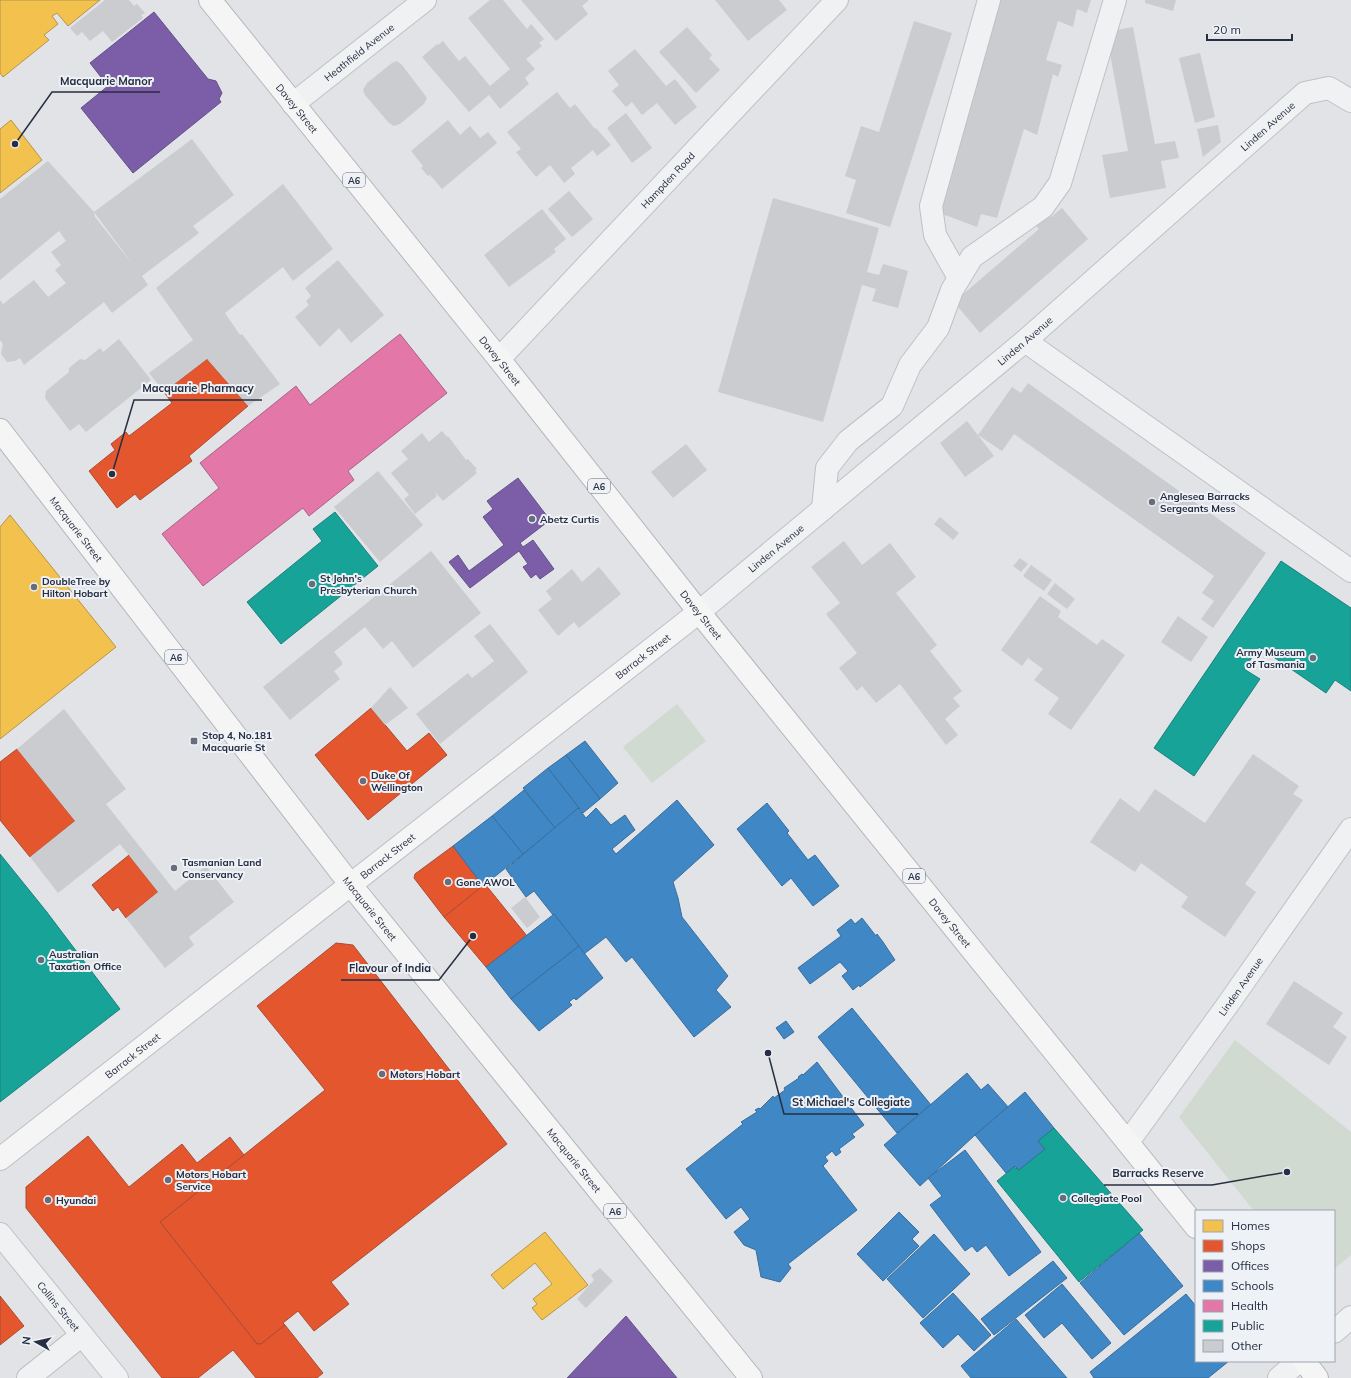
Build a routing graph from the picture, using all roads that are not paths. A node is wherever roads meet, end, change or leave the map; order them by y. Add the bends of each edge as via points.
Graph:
1 (210, 0) edge
2 (425, 0) edge
3 (836, 0) edge
4 (989, 0) edge
5 (1115, 0) edge
6 (1351, 101) edge
7 (294, 104) junction
8 (959, 278) junction
9 (1025, 341) junction
10 (499, 359) junction
11 (0, 430) edge
12 (823, 508) junction
13 (1351, 571) edge
14 (699, 612) junction
15 (1351, 829) edge
16 (350, 884) junction
17 (1128, 1142) junction
18 (0, 1159) edge
19 (1195, 1226) edge
20 (0, 1234) edge
21 (1351, 1317) edge
22 (1335, 1331) edge
23 (82, 1335) junction
24 (1298, 1362) edge
25 (1305, 1362) edge
26 (28, 1378) edge
27 (118, 1378) edge
28 (751, 1378) edge
29 (1278, 1378) edge
30 (1317, 1378) edge

1 - 7 main road, Davey Street / A6
2 - 7 street, Heathfield Avenue
3 - 10 street, Hampden Road
4 - 8 street via 931,206 935,235
5 - 8 street via 1060,184 1043,207 972,257
6 - 9 street, Linden Avenue via 1329,88 1305,93
7 - 10 main road, Davey Street / A6
8 - 12 street via 938,328 910,365 892,406 848,442 827,468
9 - 12 street, Linden Avenue
9 - 13 street
10 - 14 main road, Davey Street / A6
11 - 16 main road, Macquarie Street / A6
12 - 14 street, Linden Avenue
14 - 16 main road, Barrack Street
14 - 17 main road, Davey Street / A6
15 - 17 street, Linden Avenue
16 - 18 main road, Barrack Street
16 - 28 main road, Macquarie Street / A6
17 - 19 main road, Davey Street / A6
20 - 23 street, Collins Street
21 - 22 street
23 - 26 street
23 - 27 street, Collins Street
24 - 29 street
25 - 30 main road

